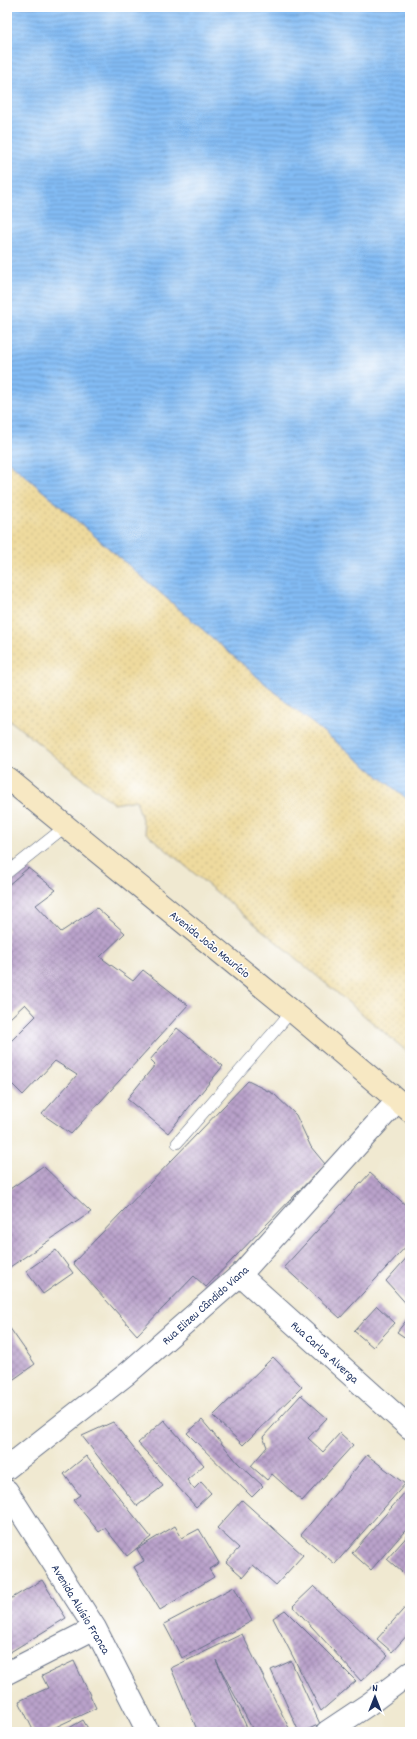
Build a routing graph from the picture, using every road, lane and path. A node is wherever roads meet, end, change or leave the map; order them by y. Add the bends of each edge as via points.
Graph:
1 (7, 778) edge
2 (66, 826) junction
3 (7, 873) edge
4 (292, 1011) junction
5 (404, 1106) edge
6 (176, 1143) dead end
7 (240, 1275) junction
8 (410, 1428) edge
9 (7, 1468) edge
10 (7, 1491) edge
11 (95, 1628) junction
12 (7, 1673) edge
13 (410, 1673) edge
14 (148, 1732) edge
15 (327, 1732) edge

1 - 2 main road, Avenida João Maurício
2 - 3 lane
2 - 4 main road, Avenida João Maurício
4 - 5 main road, Avenida João Maurício
4 - 6 lane
5 - 7 street, Rua Elizeu Cândido Viana
7 - 8 street, Rua Carlos Alverga
7 - 9 street, Rua Elizeu Cândido Viana via 128,1373
10 - 11 street, Avenida Aluísio Franca
11 - 12 street
11 - 14 street, Avenida Aluísio Franca
13 - 15 street

